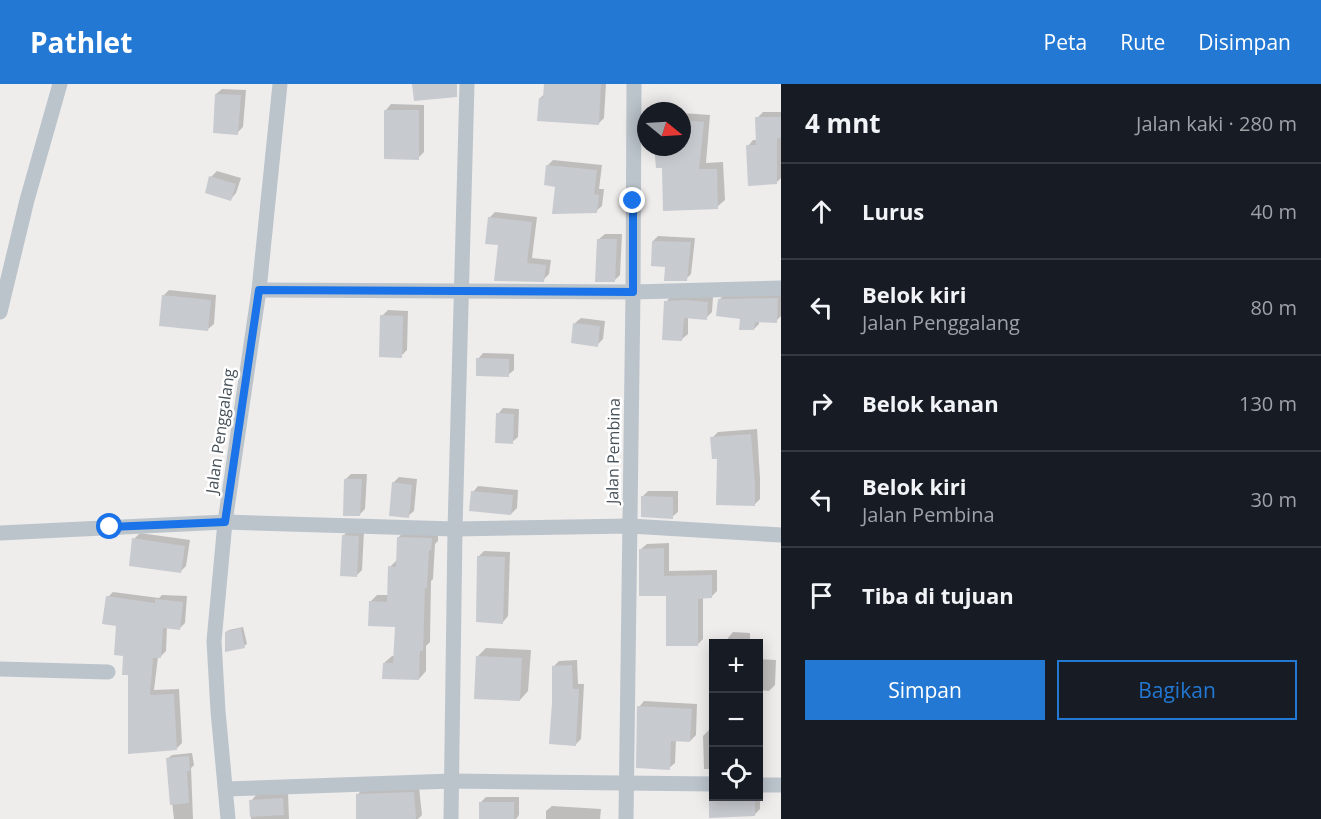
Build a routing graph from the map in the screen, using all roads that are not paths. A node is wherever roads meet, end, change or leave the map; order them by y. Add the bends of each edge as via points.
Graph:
1 (60, 84) edge
2 (280, 84) edge
3 (468, 84) edge
4 (634, 84) edge
5 (781, 288) edge
6 (259, 290) junction
7 (463, 291) junction
8 (633, 292) junction
9 (0, 312) edge
10 (225, 522) junction
11 (630, 526) junction
12 (455, 529) junction
13 (0, 533) edge
14 (781, 535) edge
15 (0, 669) edge
16 (108, 672) dead end
17 (452, 782) junction
18 (627, 783) junction
19 (709, 784) edge
20 (763, 785) edge
21 (781, 785) edge
22 (226, 789) junction
23 (228, 819) edge
24 (451, 819) edge
25 (626, 819) edge

1 - 9 street
2 - 6 street, Jalan Penggalang
3 - 7 street
4 - 8 street, Jalan Pembina
5 - 8 street
6 - 7 street
6 - 10 street, Jalan Penggalang
7 - 8 street
7 - 12 street
8 - 11 street, Jalan Pembina
10 - 12 street
10 - 13 street
10 - 22 street, Jalan Penggalang via 214,641
11 - 12 street
11 - 14 street
11 - 18 street, Jalan Pembina
12 - 17 street
15 - 16 street
17 - 18 street
17 - 22 street
17 - 24 street
18 - 19 street
18 - 25 street, Jalan Pembina
20 - 21 street
22 - 23 street, Jalan Penggalang

